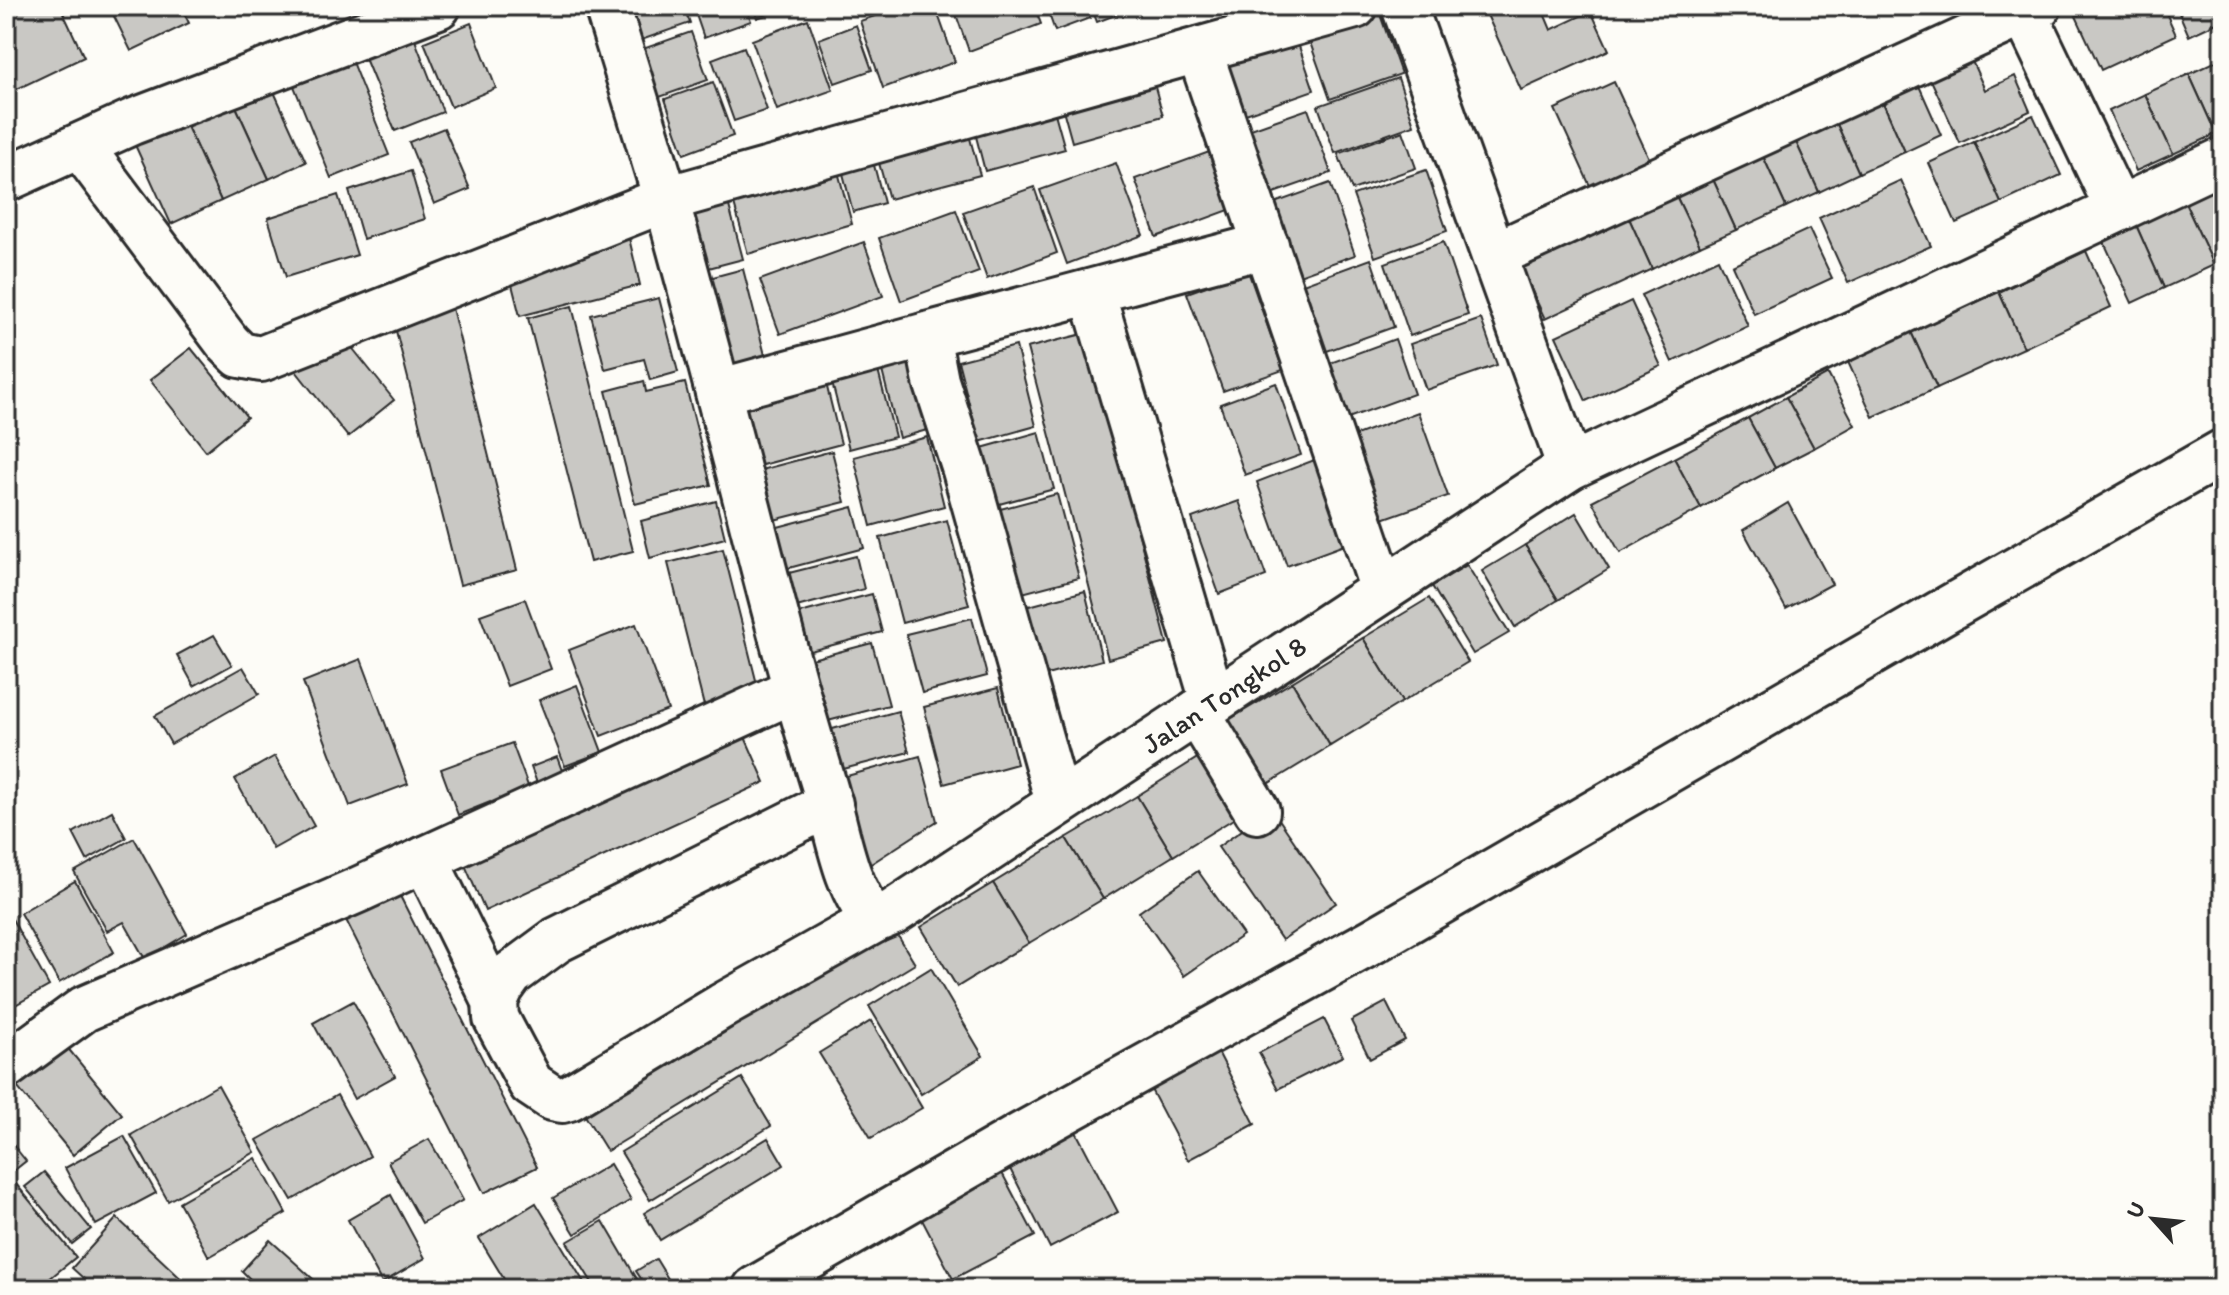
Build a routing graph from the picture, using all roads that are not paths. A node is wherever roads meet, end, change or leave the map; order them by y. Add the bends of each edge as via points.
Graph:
1 (438, 6) edge
2 (607, 6) edge
3 (1355, 6) edge
4 (1404, 6) edge
5 (2028, 8) edge
6 (1199, 50) junction
7 (80, 146) junction
8 (2223, 160) edge
9 (6, 179) edge
10 (666, 199) junction
11 (2118, 209) junction
12 (1266, 245) junction
13 (1494, 255) junction
14 (1092, 292) junction
15 (927, 335) junction
16 (718, 392) junction
17 (2223, 452) edge
18 (1570, 467) junction
19 (1383, 590) junction
20 (794, 690) junction
21 (1205, 706) junction
22 (1058, 802) junction
23 (830, 804) junction
24 (1257, 811) dead end
25 (425, 859) junction
26 (875, 920) junction
27 (495, 1001) junction
28 (6, 1066) edge
29 (755, 1289) edge

1 - 7 street
2 - 10 street
3 - 6 street
4 - 13 street
5 - 11 street
5 - 13 street
6 - 10 street
6 - 12 street
7 - 9 street
7 - 10 street via 228,343 240,355 261,359
8 - 11 street, Jalan Tongkol 8
10 - 16 street
11 - 18 street, Jalan Tongkol 8
12 - 14 street
12 - 19 street
13 - 18 street
14 - 15 street
14 - 21 street
15 - 16 street
15 - 22 street
16 - 20 street
17 - 29 street via 1387,934
18 - 19 street, Jalan Tongkol 8
19 - 21 street, Jalan Tongkol 8
20 - 23 street
20 - 25 street
21 - 22 street, Jalan Tongkol 8
21 - 24 street
22 - 26 street, Jalan Tongkol 8 via 920,896
23 - 26 street via 845,861
23 - 27 street via 557,940 511,974
25 - 27 street
25 - 28 street via 84,1009
26 - 27 street, Jalan Tongkol 8 via 562,1100 531,1084 496,1018

